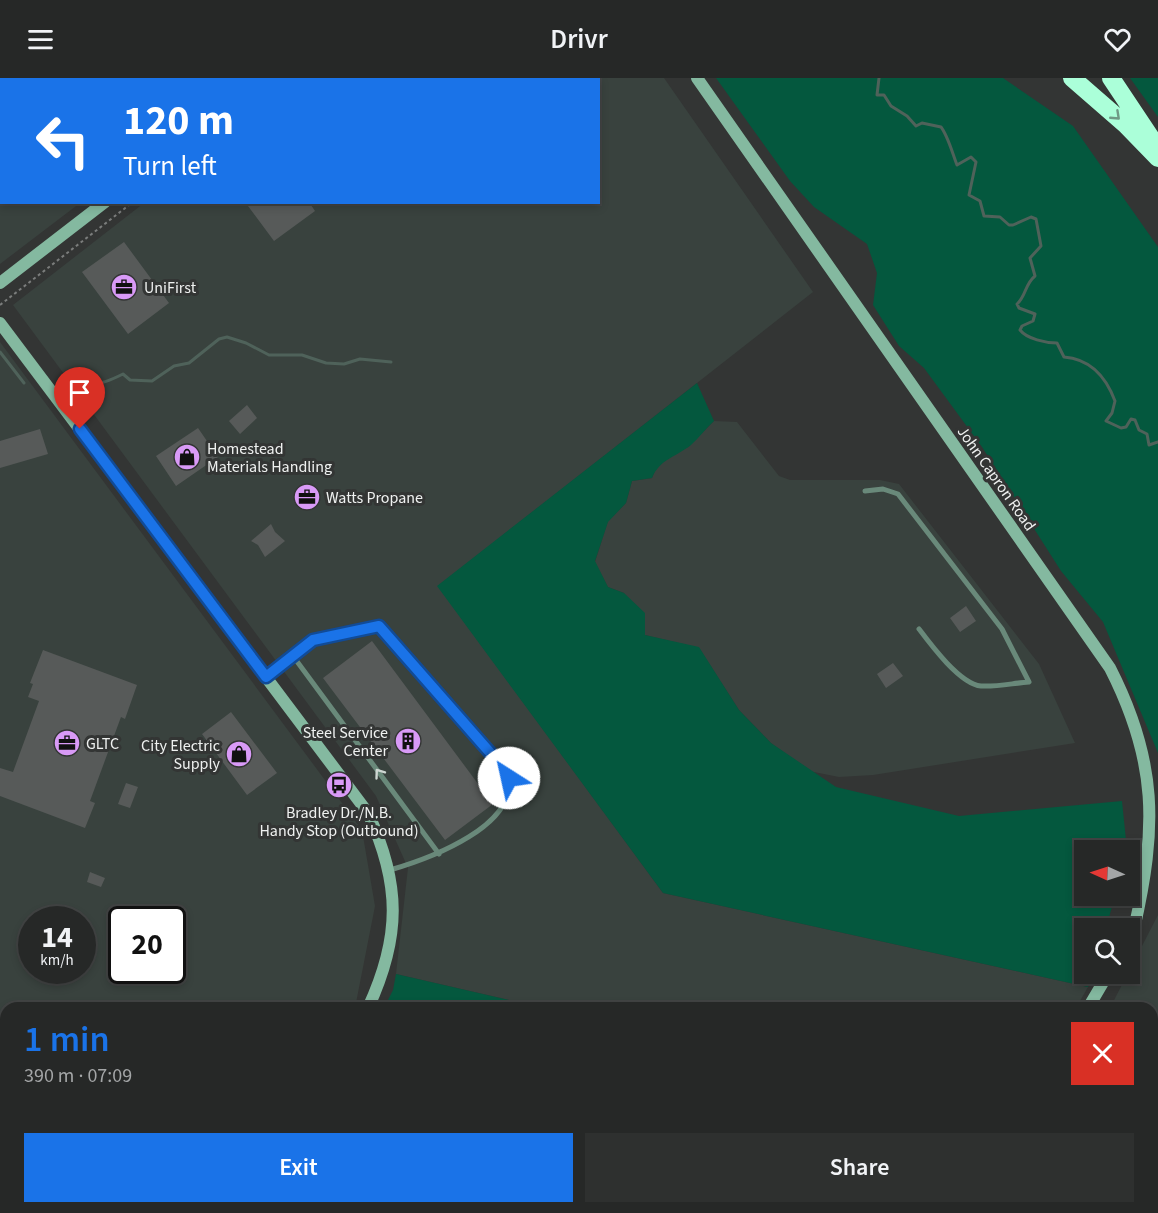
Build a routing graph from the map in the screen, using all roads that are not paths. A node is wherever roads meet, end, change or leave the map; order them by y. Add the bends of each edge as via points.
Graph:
1 (698, 78) edge
2 (1072, 78) edge
3 (1111, 78) edge
4 (1158, 147) edge
5 (1158, 158) edge
6 (102, 204) edge
7 (0, 284) edge
8 (0, 323) edge
9 (865, 491) dead end
10 (919, 629) dead end
11 (293, 656) junction
12 (266, 677) junction
13 (438, 854) junction
14 (390, 870) junction
15 (1136, 918) edge
16 (1102, 984) edge
17 (371, 1002) edge
18 (1092, 1002) edge

1 - 15 street, John Capron Road via 1110,668 1126,697 1146,754 1153,814 1148,866
2 -> 5 highway
3 - 4 highway
6 - 7 street
8 - 12 street
9 - 10 lane via 883,489 898,494 1002,629 1029,682 979,686 940,657
11 - 12 lane
13 -> 11 lane
11 - 13 lane via 321,638 379,626 507,772 508,795 501,810
12 - 14 street via 368,813
13 - 14 lane
14 - 17 street via 394,909 389,948
16 - 18 street

